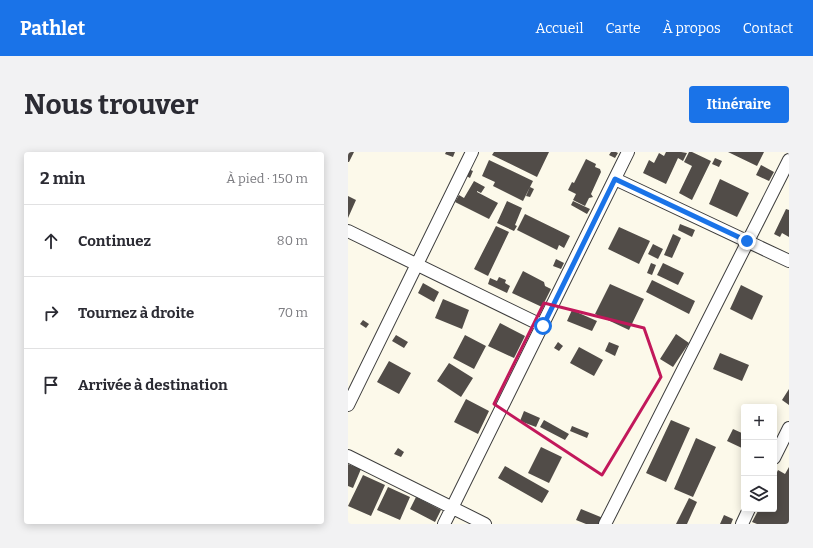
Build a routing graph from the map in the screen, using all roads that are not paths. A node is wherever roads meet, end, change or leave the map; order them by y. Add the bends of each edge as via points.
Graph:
1 (472, 152) edge
2 (628, 152) edge
3 (789, 160) edge
4 (615, 179) junction
5 (348, 231) edge
6 (747, 241) junction
7 (789, 261) edge
8 (417, 265) junction
9 (543, 326) junction
10 (348, 405) edge
11 (789, 428) edge
12 (785, 448) edge
13 (777, 455) edge
14 (348, 456) edge
15 (453, 508) junction
16 (748, 512) edge
17 (444, 524) edge
18 (485, 524) edge
19 (605, 524) edge
20 (742, 524) edge

1 - 8 street
2 - 4 street
3 - 6 street
4 - 6 street
4 - 9 street
5 - 8 street
6 - 7 street
6 - 19 street
8 - 9 street
8 - 10 street
9 - 15 street
11 - 12 street
12 - 13 street
14 - 15 street
15 - 17 street
15 - 18 street
16 - 20 street

